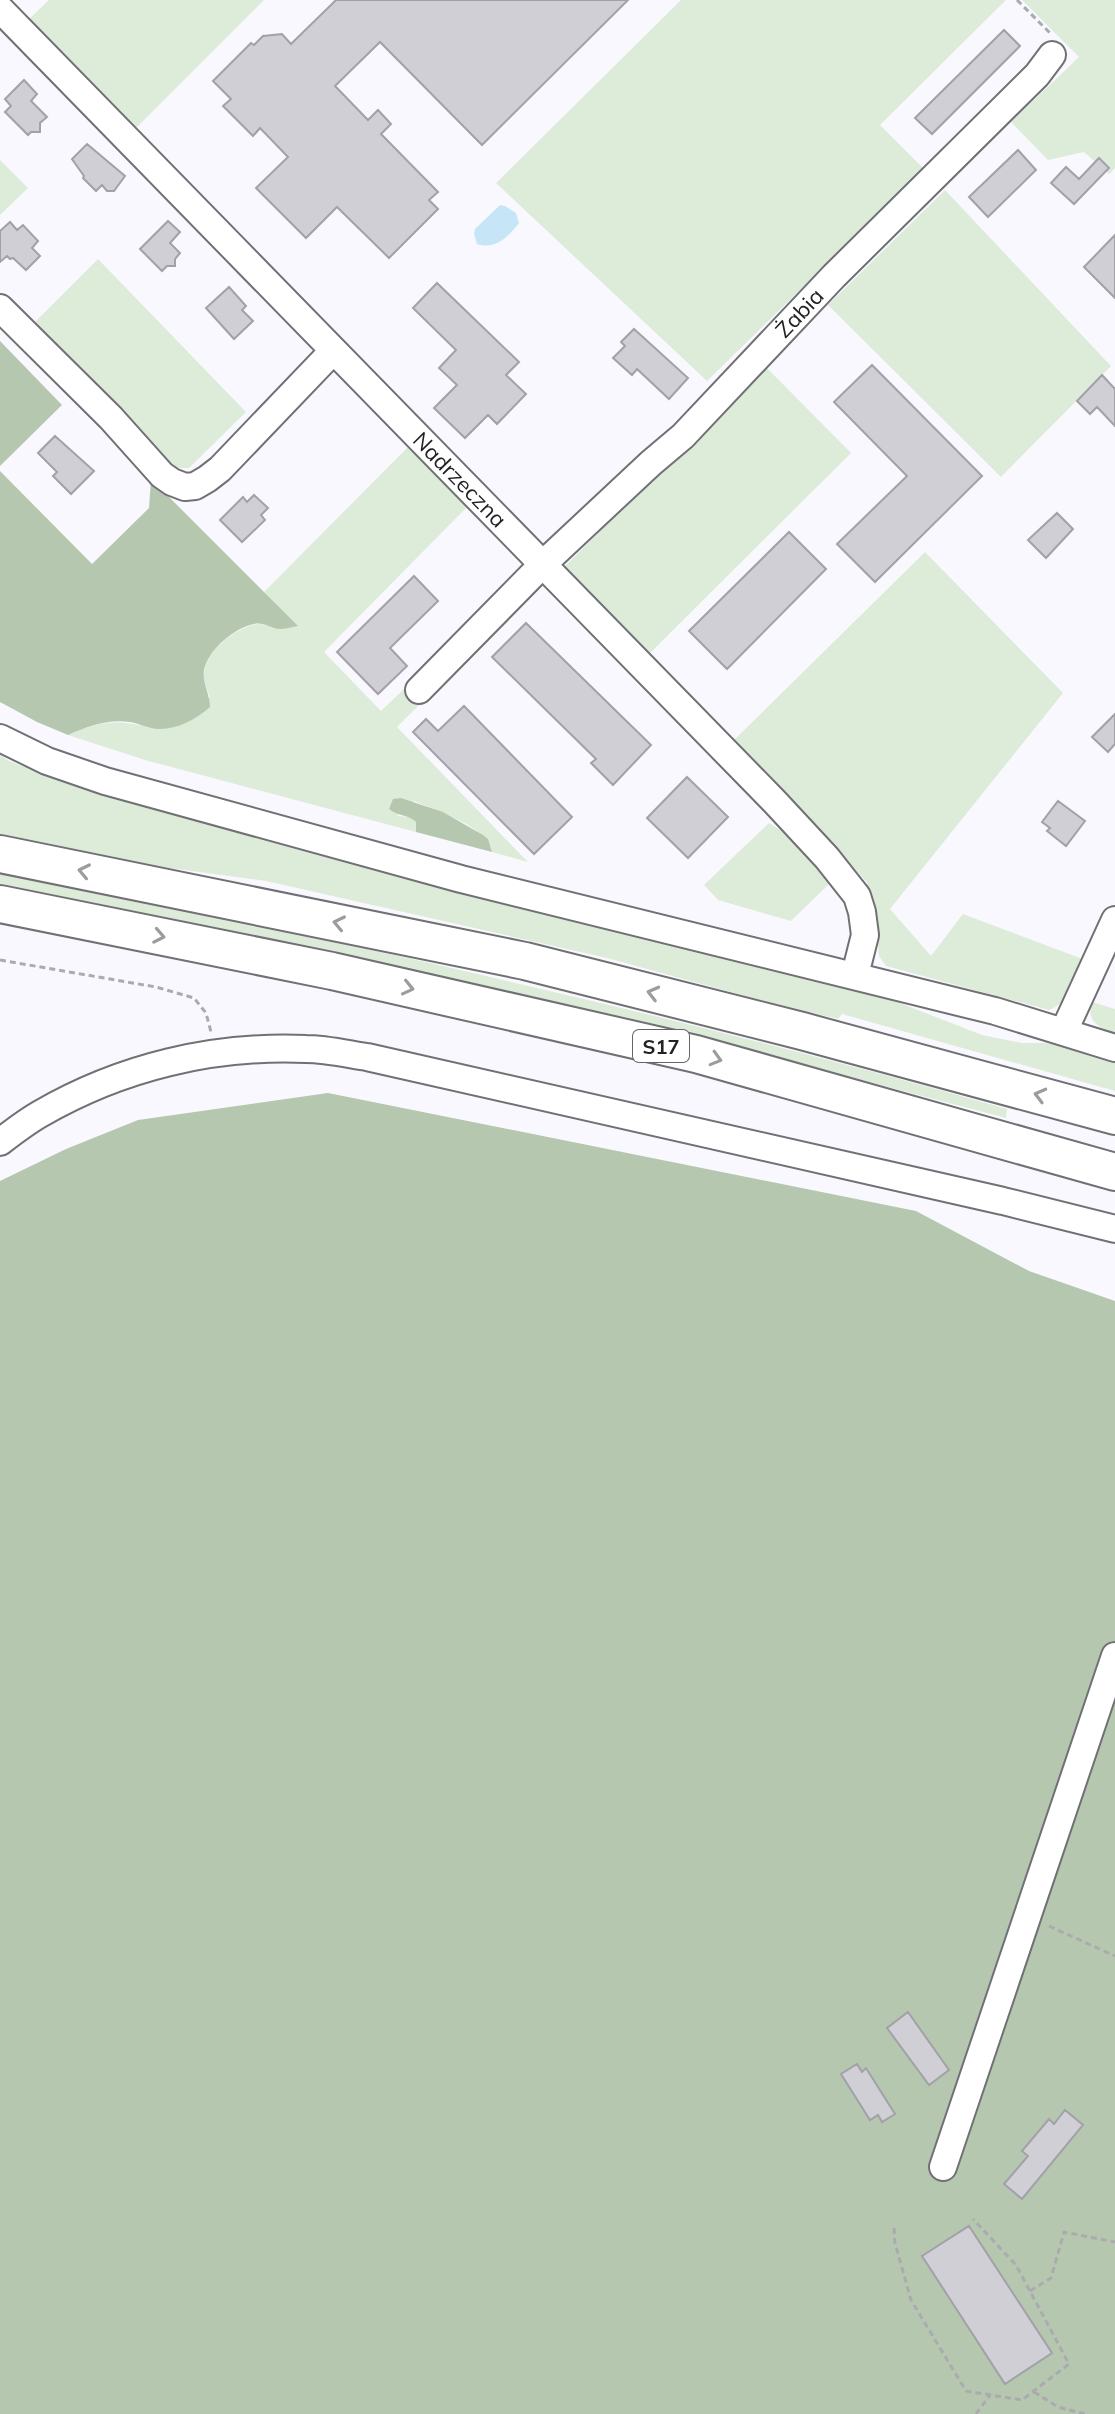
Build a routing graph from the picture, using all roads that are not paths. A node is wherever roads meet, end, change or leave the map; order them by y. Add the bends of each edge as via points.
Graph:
1 (0, 9) edge
2 (1052, 55) road end
3 (0, 308) edge
4 (333, 351) junction
5 (543, 564) junction
6 (419, 690) dead end
7 (0, 738) edge
8 (10, 853) edge
9 (0, 904) edge
10 (1115, 920) edge
11 (855, 975) junction
12 (1064, 1031) junction
13 (1115, 1048) edge
14 (1115, 1116) edge
15 (0, 1142) edge
16 (1115, 1172) edge
17 (1115, 1229) edge
18 (1115, 1656) edge
19 (943, 2167) dead end

1 - 4 street, Nadrzeczna
2 - 5 street, Żabia via 683,436
3 - 4 street via 162,475 185,487 220,469
4 - 5 street, Nadrzeczna
5 - 6 street, Żabia
5 - 11 street, Nadrzeczna via 854,889 865,926
7 - 11 street via 47,761 135,789 461,879
14 -> 8 highway, S17 via 525,961
9 -> 16 highway, S17 via 332,971 696,1054
10 - 12 street
11 - 12 street
12 - 13 street
15 - 17 street via 41,1114 107,1081 167,1061 240,1050 307,1049 367,1057
18 - 19 street

